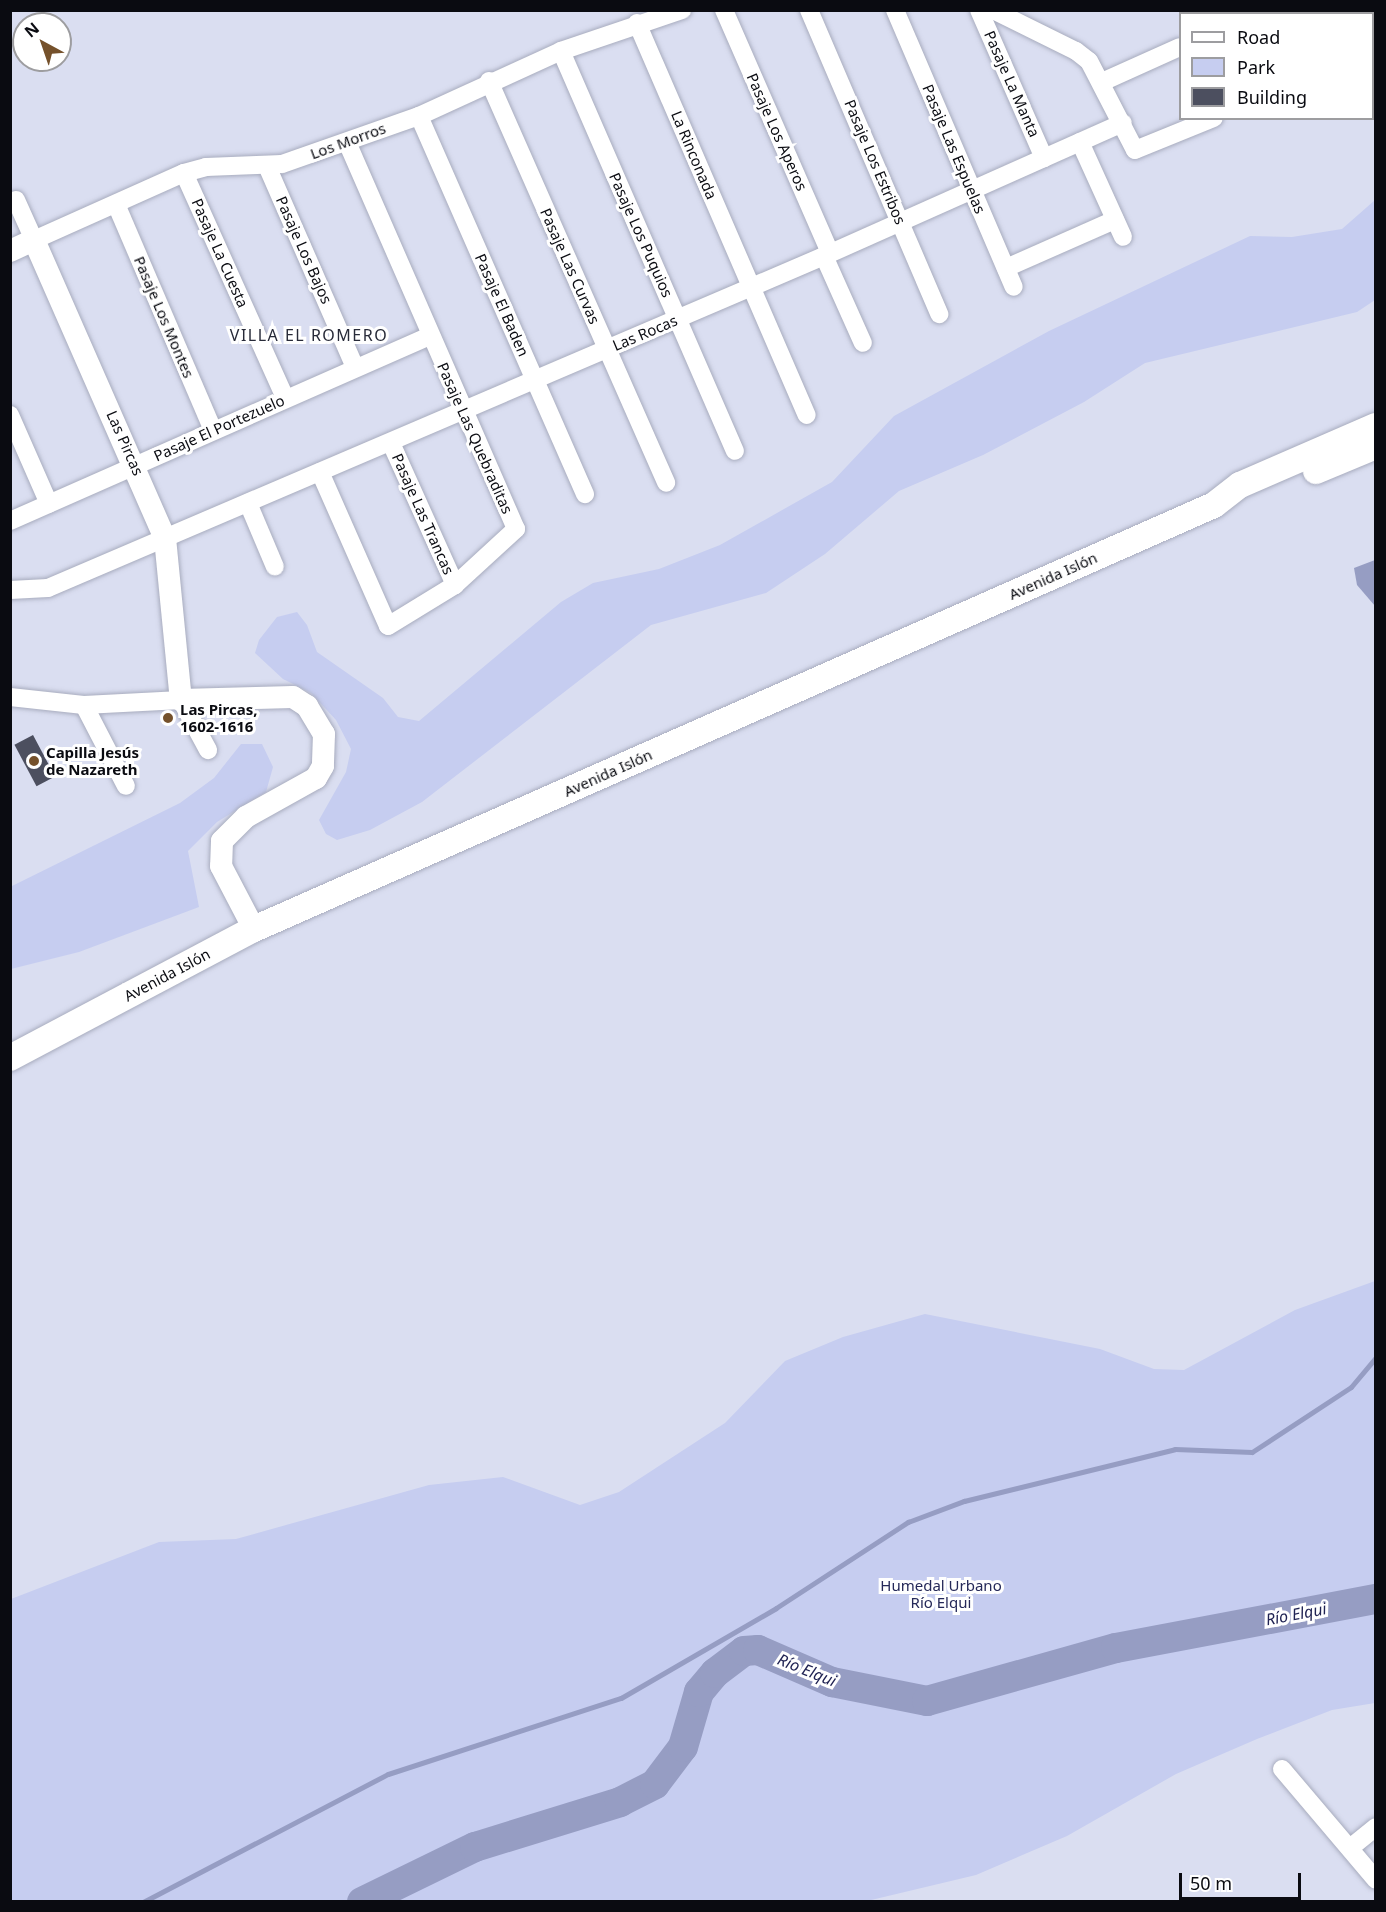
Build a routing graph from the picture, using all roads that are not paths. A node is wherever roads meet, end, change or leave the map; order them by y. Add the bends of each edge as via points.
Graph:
1 (682, 10) edge
2 (724, 10) edge
3 (809, 10) edge
4 (895, 10) edge
5 (979, 10) edge
6 (993, 10) edge
7 (637, 23) junction
8 (1179, 47) edge
9 (561, 51) junction
10 (489, 81) junction
11 (1102, 82) junction
12 (419, 116) junction
13 (1209, 120) edge
14 (1123, 123) junction
15 (1080, 142) junction
16 (347, 143) junction
17 (1044, 158) junction
18 (267, 166) junction
19 (184, 173) junction
20 (971, 189) junction
21 (16, 200) dead end
22 (116, 204) junction
23 (1115, 220) junction
24 (901, 221) junction
25 (1123, 237) dead end
26 (34, 240) junction
27 (10, 251) edge
28 (827, 255) junction
29 (1006, 268) junction
30 (751, 287) junction
31 (1014, 287) dead end
32 (939, 314) dead end
33 (677, 319) junction
34 (429, 336) junction
35 (863, 343) dead end
36 (607, 349) junction
37 (355, 367) junction
38 (535, 380) junction
39 (285, 398) junction
40 (463, 411) junction
41 (10, 415) edge
42 (807, 415) dead end
43 (1376, 426) edge
44 (213, 430) junction
45 (391, 443) junction
46 (1376, 446) edge
47 (735, 451) dead end
48 (135, 466) junction
49 (320, 472) junction
50 (666, 483) dead end
51 (585, 494) dead end
52 (248, 503) junction
53 (49, 504) junction
54 (1214, 505) junction
55 (10, 521) edge
56 (165, 538) junction
57 (276, 567) dead end
58 (455, 585) junction
59 (10, 590) edge
60 (10, 697) edge
61 (181, 700) junction
62 (84, 705) junction
63 (208, 750) dead end
64 (126, 786) dead end
65 (254, 929) junction
66 (10, 1058) edge
67 (1282, 1769) dead end
68 (1376, 1827) edge
69 (1350, 1848) junction
70 (1376, 1880) edge

1 - 7 street, Los Morros
2 - 28 street, Pasaje Los Aperos
3 - 24 street, Pasaje Los Estribos
4 - 20 street, Pasaje Las Espuelas
5 - 17 street, Pasaje La Manta
6 - 11 street via 1076,51
7 - 9 street, Los Morros
7 - 30 street, La Rinconada
8 - 11 street
9 - 10 street, Los Morros
9 - 33 street, Pasaje Los Puquios
10 - 12 street, Los Morros
10 - 36 street, Pasaje Las Curvas
11 - 14 street
12 - 16 street, Los Morros
12 - 38 street, Pasaje El Baden
13 - 14 street via 1135,150
14 - 15 street, Las Rocas
15 - 17 street, Las Rocas
15 - 23 street
16 - 18 street, Los Morros
16 - 34 street, Pasaje Las Quebraditas
17 - 20 street, Las Rocas
18 - 19 street, Los Morros via 206,167
18 - 37 street, Pasaje Los Bajos
19 - 22 street, Los Morros
19 - 39 street, Pasaje La Cuesta
20 - 24 street, Las Rocas
20 - 29 street, Pasaje Las Espuelas
21 - 26 street, Las Pircas
22 - 26 street, Los Morros
22 - 44 street, Pasaje Los Montes
23 - 25 street
23 - 29 street
24 - 28 street, Las Rocas
24 - 32 street, Pasaje Los Estribos
26 - 27 street, Los Morros
26 - 48 street, Las Pircas
28 - 30 street, Las Rocas
28 - 35 street, Pasaje Los Aperos
29 - 31 street, Pasaje Las Espuelas
30 - 33 street, Las Rocas
30 - 42 street, La Rinconada
33 - 36 street, Las Rocas
33 - 47 street, Pasaje Los Puquios
34 - 37 street, Pasaje El Portezuelo
34 - 40 street, Pasaje Las Quebraditas
36 - 38 street, Las Rocas
36 - 50 street, Pasaje Las Curvas
37 - 39 street, Pasaje El Portezuelo
38 - 40 street, Las Rocas
38 - 51 street, Pasaje El Baden
39 - 44 street, Pasaje El Portezuelo
40 - 45 street, Las Rocas
40 - 58 street, Pasaje Las Quebraditas via 516,529
41 - 53 street
43 - 54 main road, Avenida Islón via 1240,485
44 - 48 street, Pasaje El Portezuelo
45 - 49 street, Las Rocas
45 - 58 street, Pasaje Las Trancas
46 - 54 main road, Avenida Islón via 1238,503
48 - 53 street, Pasaje El Portezuelo
48 - 56 street, Las Pircas
49 - 52 street, Las Rocas
49 - 58 street, Pasaje Las Quebraditas via 388,626
52 - 56 street, Las Rocas
52 - 57 street
53 - 55 street, Pasaje El Portezuelo
54 - 65 main road, Avenida Islón
56 - 59 street, Las Rocas via 48,588
56 - 61 street, Las Pircas
60 - 62 street
61 - 62 street
61 - 63 street
61 - 65 street via 293,697 307,706 324,734 323,766 316,778 246,817 222,841 221,866
62 - 64 street
65 - 66 main road, Avenida Islón
67 - 69 street
68 - 69 street
69 - 70 street

